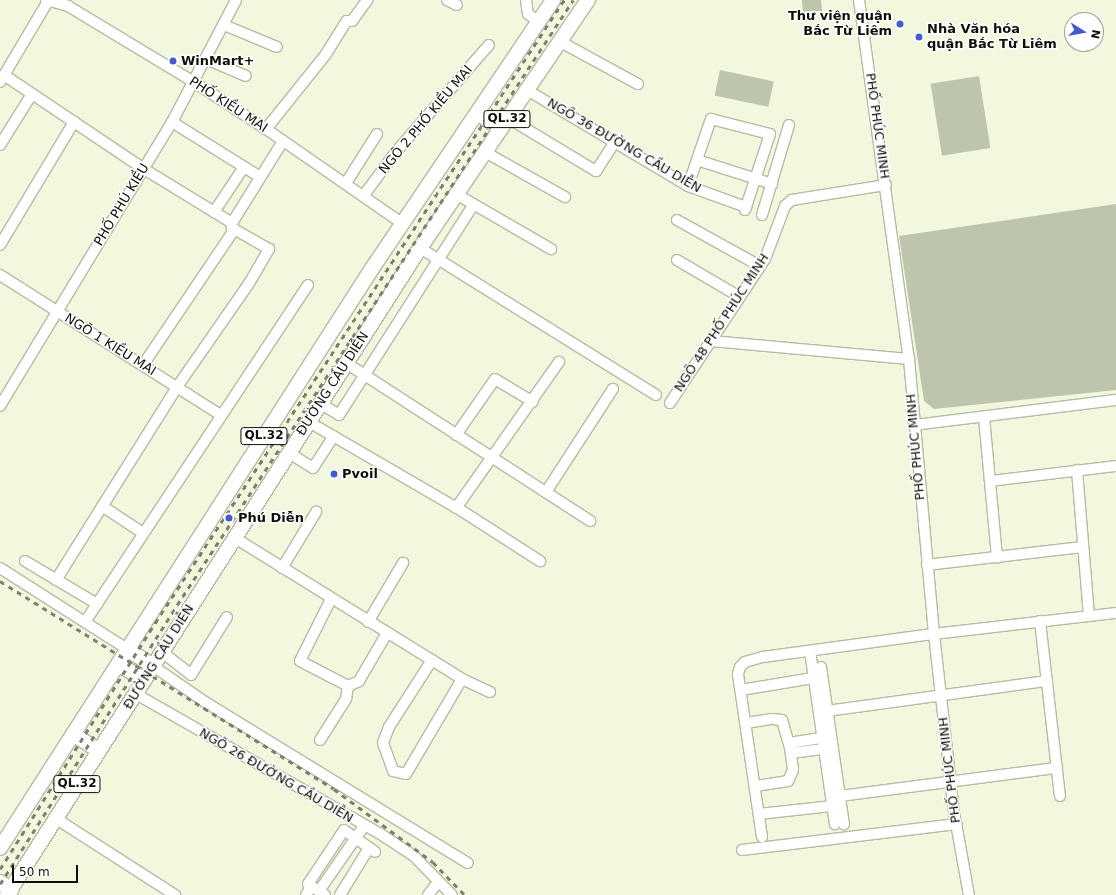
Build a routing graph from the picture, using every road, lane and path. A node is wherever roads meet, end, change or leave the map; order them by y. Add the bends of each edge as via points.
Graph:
1 (47, 0) edge
2 (236, 0) edge
3 (367, 0) edge
4 (446, 0) edge
5 (526, 0) edge
6 (553, 0) edge
7 (588, 0) edge
8 (859, 0) edge
9 (456, 3) edge
10 (539, 22) junction
11 (224, 25) junction
12 (559, 41) junction
13 (489, 45) dead end
14 (277, 47) dead end
15 (206, 58) junction
16 (246, 76) dead end
17 (2, 79) edge
18 (194, 82) junction
19 (638, 84) dead end
20 (527, 90) junction
21 (32, 94) junction
22 (478, 113) junction
23 (74, 122) junction
24 (172, 122) junction
25 (504, 124) junction
26 (789, 125) dead end
27 (266, 129) junction
28 (377, 134) dead end
29 (283, 141) junction
30 (615, 142) junction
31 (0, 144) edge
32 (485, 152) junction
33 (697, 160) junction
34 (244, 167) junction
35 (144, 169) junction
36 (260, 177) junction
37 (756, 179) junction
38 (346, 183) junction
39 (772, 184) junction
40 (886, 185) junction
41 (688, 186) junction
42 (456, 194) junction
43 (364, 196) junction
44 (565, 197) dead end
45 (474, 204) junction
46 (214, 212) junction
47 (762, 215) dead end
48 (677, 220) dead end
49 (403, 224) junction
50 (232, 226) junction
51 (0, 245) edge
52 (420, 248) junction
53 (552, 249) dead end
54 (438, 259) junction
55 (677, 260) dead end
56 (760, 266) junction
57 (0, 275) edge
58 (308, 286) dead end
59 (740, 297) junction
60 (58, 312) junction
61 (710, 341) junction
62 (909, 359) junction
63 (559, 362) dead end
64 (346, 363) junction
65 (143, 365) junction
66 (363, 374) junction
67 (177, 387) junction
68 (613, 389) dead end
69 (656, 395) dead end
70 (1116, 400) edge
71 (533, 402) junction
72 (670, 403) dead end
73 (320, 404) junction
74 (0, 406) edge
75 (220, 415) junction
76 (984, 417) junction
77 (309, 422) junction
78 (914, 425) junction
79 (456, 435) junction
80 (334, 436) junction
81 (289, 453) junction
82 (491, 459) junction
83 (1116, 466) edge
84 (1077, 470) junction
85 (990, 480) junction
86 (546, 492) junction
87 (102, 506) junction
88 (456, 508) junction
89 (316, 512) dead end
90 (590, 521) dead end
91 (143, 533) junction
92 (235, 538) junction
93 (1082, 547) junction
94 (997, 557) junction
95 (25, 561) dead end
96 (540, 561) dead end
97 (403, 563) dead end
98 (927, 565) junction
99 (0, 568) edge
100 (282, 568) junction
101 (56, 580) junction
102 (331, 599) junction
103 (96, 604) junction
104 (1116, 613) edge
105 (1089, 615) junction
106 (227, 617) dead end
107 (1040, 621) junction
108 (85, 622) junction
109 (368, 622) junction
110 (387, 633) junction
111 (934, 634) junction
112 (127, 649) junction
113 (810, 651) junction
114 (162, 652) junction
115 (432, 660) junction
116 (118, 664) junction
117 (153, 666) junction
118 (821, 667) dead end
119 (462, 678) junction
120 (813, 678) junction
121 (144, 680) junction
122 (1047, 681) junction
123 (348, 686) junction
124 (741, 690) junction
125 (490, 692) dead end
126 (136, 694) junction
127 (941, 695) junction
128 (828, 711) junction
129 (746, 723) junction
130 (73, 734) junction
131 (821, 738) junction
132 (320, 740) dead end
133 (790, 748) junction
134 (823, 749) junction
135 (99, 751) junction
136 (1057, 768) junction
137 (951, 782) junction
138 (755, 786) junction
139 (840, 796) junction
140 (1060, 796) dead end
141 (832, 806) junction
142 (759, 814) junction
143 (56, 818) junction
144 (956, 824) junction
145 (364, 826) junction
146 (762, 837) dead end
147 (356, 838) junction
148 (0, 848) edge
149 (742, 850) dead end
150 (468, 863) dead end
151 (438, 882) junction
152 (6, 889) edge
153 (315, 892) edge
154 (175, 895) edge
155 (340, 895) edge
156 (428, 895) edge
157 (452, 895) edge
158 (969, 895) edge

1 - 17 street
1 - 18 street, PHỐ KIỀU MAI via 68,6
2 - 11 street, PHỐ PHÚ KIỀU
3 - 27 street via 352,21 347,21 326,54
4 - 9 street
5 - 10 street via 528,14
6 - 10 highway, QL.32
7 - 12 highway, ĐƯỜNG CẦU DIỄN / QL.32
8 - 40 street, PHỐ PHÚC MINH
10 - 22 highway, QL.32
11 - 14 street
11 - 15 street, PHỐ PHÚ KIỀU
12 - 19 street
12 - 20 highway, ĐƯỜNG CẦU DIỄN / QL.32
13 - 43 street, NGÕ 2 PHỐ KIỀU MAI via 395,153
15 - 16 street
15 - 18 street, PHỐ PHÚ KIỀU
17 - 21 street
18 - 24 street, PHỐ PHÚ KIỀU
18 - 27 street, PHỐ KIỀU MAI
20 - 25 highway, ĐƯỜNG CẦU DIỄN / QL.32
20 - 30 street, NGÕ 36 ĐƯỜNG CẦU DIỄN
21 - 23 street
21 - 31 street
22 - 25 highway
22 - 49 highway, QL.32
23 - 35 street
23 - 51 street
24 - 34 street
24 - 35 street, PHỐ PHÚ KIỀU
25 - 30 street via 596,171
25 - 32 highway, ĐƯỜNG CẦU DIỄN / QL.32
26 - 39 street
27 - 29 street, PHỐ KIỀU MAI
28 - 38 street
29 - 36 street
29 - 38 street, PHỐ KIỀU MAI
30 - 41 street, NGÕ 36 ĐƯỜNG CẦU DIỄN
32 - 42 highway, ĐƯỜNG CẦU DIỄN / QL.32
32 - 44 street
33 - 37 street
33 - 37 street via 711,119 770,134
33 - 41 street
34 - 36 street
34 - 46 street
35 - 46 street
35 - 60 street, PHỐ PHÚ KIỀU
36 - 50 street
37 - 39 street
37 - 41 street, NGÕ 36 ĐƯỜNG CẦU DIỄN via 745,209
38 - 43 street, PHỐ KIỀU MAI
39 - 47 street
40 - 56 street, NGÕ 48 PHỐ PHÚC MINH via 792,200 785,206
40 - 62 street, PHỐ PHÚC MINH
42 - 45 street
42 - 52 highway, ĐƯỜNG CẦU DIỄN / QL.32
43 - 49 street, PHỐ KIỀU MAI
45 - 53 street
45 - 54 street
46 - 50 street
48 - 56 street
49 - 112 highway, QL.32
50 - 65 street via 232,232
50 - 67 street via 269,249
52 - 54 street
52 - 64 highway, ĐƯỜNG CẦU DIỄN / QL.32
54 - 66 street
54 - 69 street
55 - 59 street
56 - 59 street, NGÕ 48 PHỐ PHÚC MINH
57 - 60 street, NGÕ 1 KIỀU MAI
58 - 75 street
59 - 61 street, NGÕ 48 PHỐ PHÚC MINH
60 - 65 street, NGÕ 1 KIỀU MAI
60 - 74 street, PHỐ PHÚ KIỀU
61 - 62 street
61 - 72 street, NGÕ 48 PHỐ PHÚC MINH
62 - 78 street, PHỐ PHÚC MINH
63 - 71 street
64 - 66 street
64 - 73 highway, ĐƯỜNG CẦU DIỄN / QL.32
65 - 67 street, NGÕ 1 KIỀU MAI
66 - 73 street via 339,415
66 - 79 street
67 - 75 street, NGÕ 1 KIỀU MAI
67 - 87 street
68 - 86 street
70 - 76 street
71 - 79 street via 495,379
71 - 82 street
73 - 77 highway, ĐƯỜNG CẦU DIỄN / QL.32
75 - 91 street
76 - 78 street
76 - 85 street
77 - 80 street
77 - 81 highway, ĐƯỜNG CẦU DIỄN / QL.32
78 - 98 street, PHỐ PHÚC MINH
79 - 82 street
80 - 81 street via 313,468
80 - 88 street
81 - 92 highway, ĐƯỜNG CẦU DIỄN / QL.32
82 - 86 street
82 - 88 street
83 - 84 street
84 - 85 street
84 - 93 street
85 - 94 street
86 - 90 street
87 - 91 street
87 - 101 street
88 - 96 street
89 - 100 street
91 - 103 street
92 - 100 street
92 - 114 highway, ĐƯỜNG CẦU DIỄN / QL.32
93 - 94 street
93 - 105 street
94 - 98 street
95 - 101 street
97 - 109 street
98 - 111 street, PHỐ PHÚC MINH
99 - 108 street
100 - 102 street
101 - 103 street
102 - 109 street
102 - 123 street via 300,661
103 - 108 street
104 - 105 street
105 - 107 street
106 - 114 street via 191,675
107 - 111 street
107 - 122 street
108 - 112 street
109 - 110 street
110 - 115 street
110 - 123 street via 359,681
111 - 113 street
111 - 127 street, PHỐ PHÚC MINH
112 - 116 highway, QL.32
112 - 117 highway
113 - 120 street
113 - 124 street via 745,662 738,674
114 - 117 highway, ĐƯỜNG CẦU DIỄN / QL.32
115 - 119 street
115 - 119 street via 389,727 383,743 393,771 406,774
116 - 121 highway
116 - 130 highway, QL.32
117 - 121 highway, ĐƯỜNG CẦU DIỄN / QL.32
117 - 150 street via 205,702
118 - 128 street
119 - 125 street
120 - 124 street
120 - 131 street
121 - 126 highway, ĐƯỜNG CẦU DIỄN / QL.32
122 - 127 street
122 - 136 street
123 - 132 street via 346,699
124 - 129 street
126 - 135 highway, ĐƯỜNG CẦU DIỄN / QL.32
126 - 145 street, NGÕ 26 ĐƯỜNG CẦU DIỄN
127 - 128 street
127 - 137 street, PHỐ PHÚC MINH
128 - 139 street
129 - 133 street via 772,718 782,720
129 - 138 street
130 - 135 highway
130 - 148 highway, QL.32
131 - 133 street
131 - 134 street
133 - 134 street
133 - 138 street via 793,770 788,781
134 - 141 street
135 - 143 highway, ĐƯỜNG CẦU DIỄN / QL.32
136 - 137 street
136 - 140 street
137 - 139 street
137 - 144 street, PHỐ PHÚC MINH
138 - 142 street
139 - 141 street via 839,824
141 - 142 street
142 - 146 street
143 - 152 highway, ĐƯỜNG CẦU DIỄN / QL.32
143 - 154 street
144 - 149 street
144 - 158 street, PHỐ PHÚC MINH
145 - 147 street, NGÕ 26 ĐƯỜNG CẦU DIỄN
145 - 151 street via 414,856
147 - 153 street, NGÕ 26 ĐƯỜNG CẦU DIỄN
147 - 153 street via 344,830 308,884
147 - 155 street via 372,850
151 - 156 street
151 - 157 street

